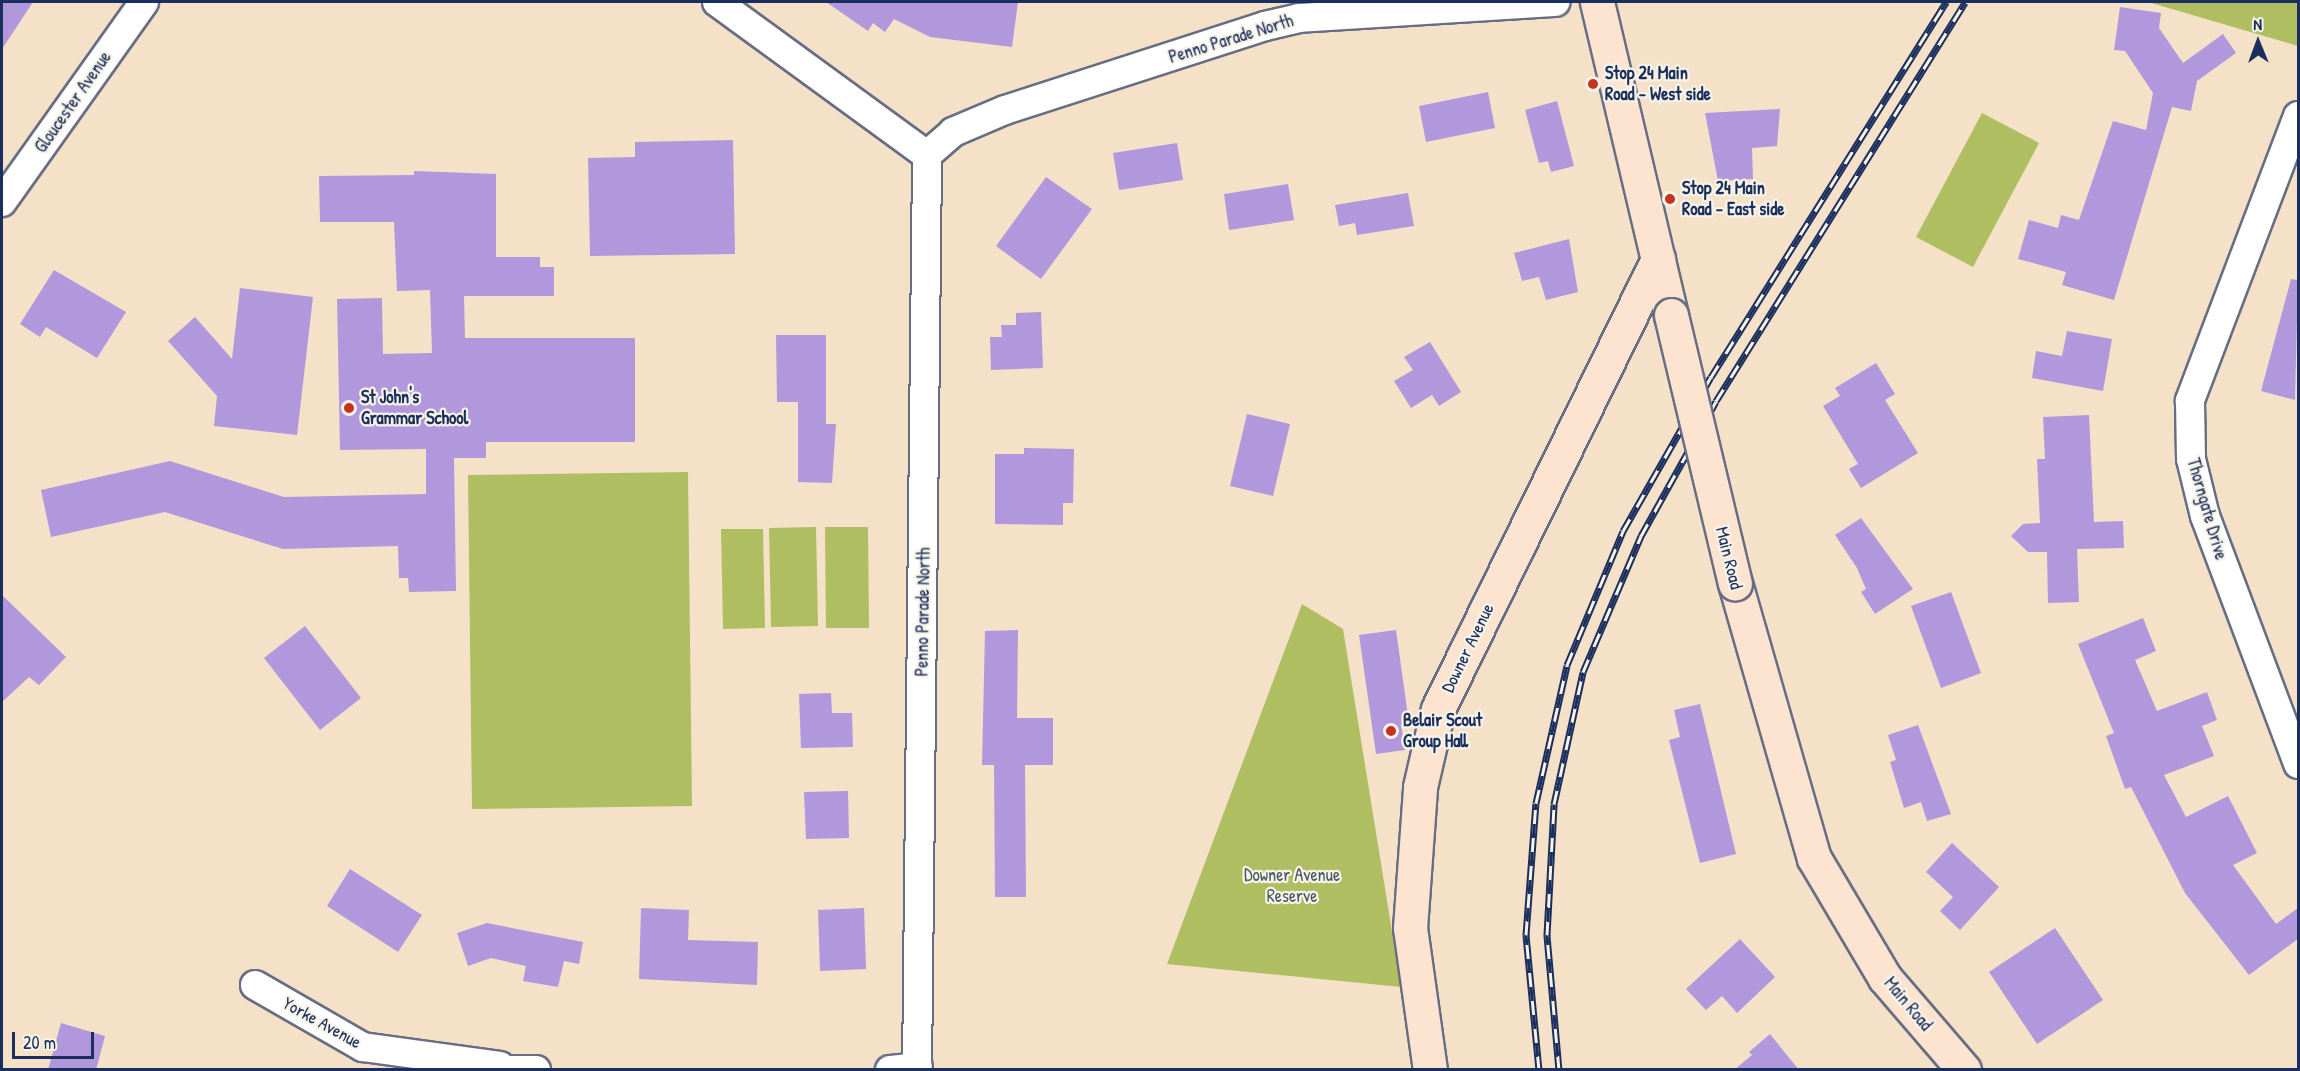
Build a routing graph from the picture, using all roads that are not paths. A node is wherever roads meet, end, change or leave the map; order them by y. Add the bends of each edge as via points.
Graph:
1 (144, 2) edge
2 (717, 2) edge
3 (1556, 2) edge
4 (1597, 2) edge
5 (2298, 116) edge
6 (927, 155) junction
7 (2, 202) edge
8 (1658, 260) junction
9 (2298, 764) edge
10 (255, 985) dead end
11 (495, 1068) edge
12 (909, 1068) edge
13 (536, 1070) edge
14 (1430, 1070) edge
15 (1964, 1070) edge

1 - 7 street, Gloucester Avenue
2 - 6 street
3 - 6 street, Penno Parade North via 1299,18 1265,26 1005,110 953,132
4 - 8 main road, Main Road
5 - 9 street, Thorngate Drive via 2190,401 2191,459 2205,516
6 - 12 street, Penno Parade North
8 - 14 main road, Downer Avenue via 1438,709 1420,786 1410,928
8 - 15 main road, Main Road, bridge via 1735,583 1814,858 1885,978
10 - 11 street, Yorke Avenue via 363,1047
11 - 13 street, Yorke Avenue

